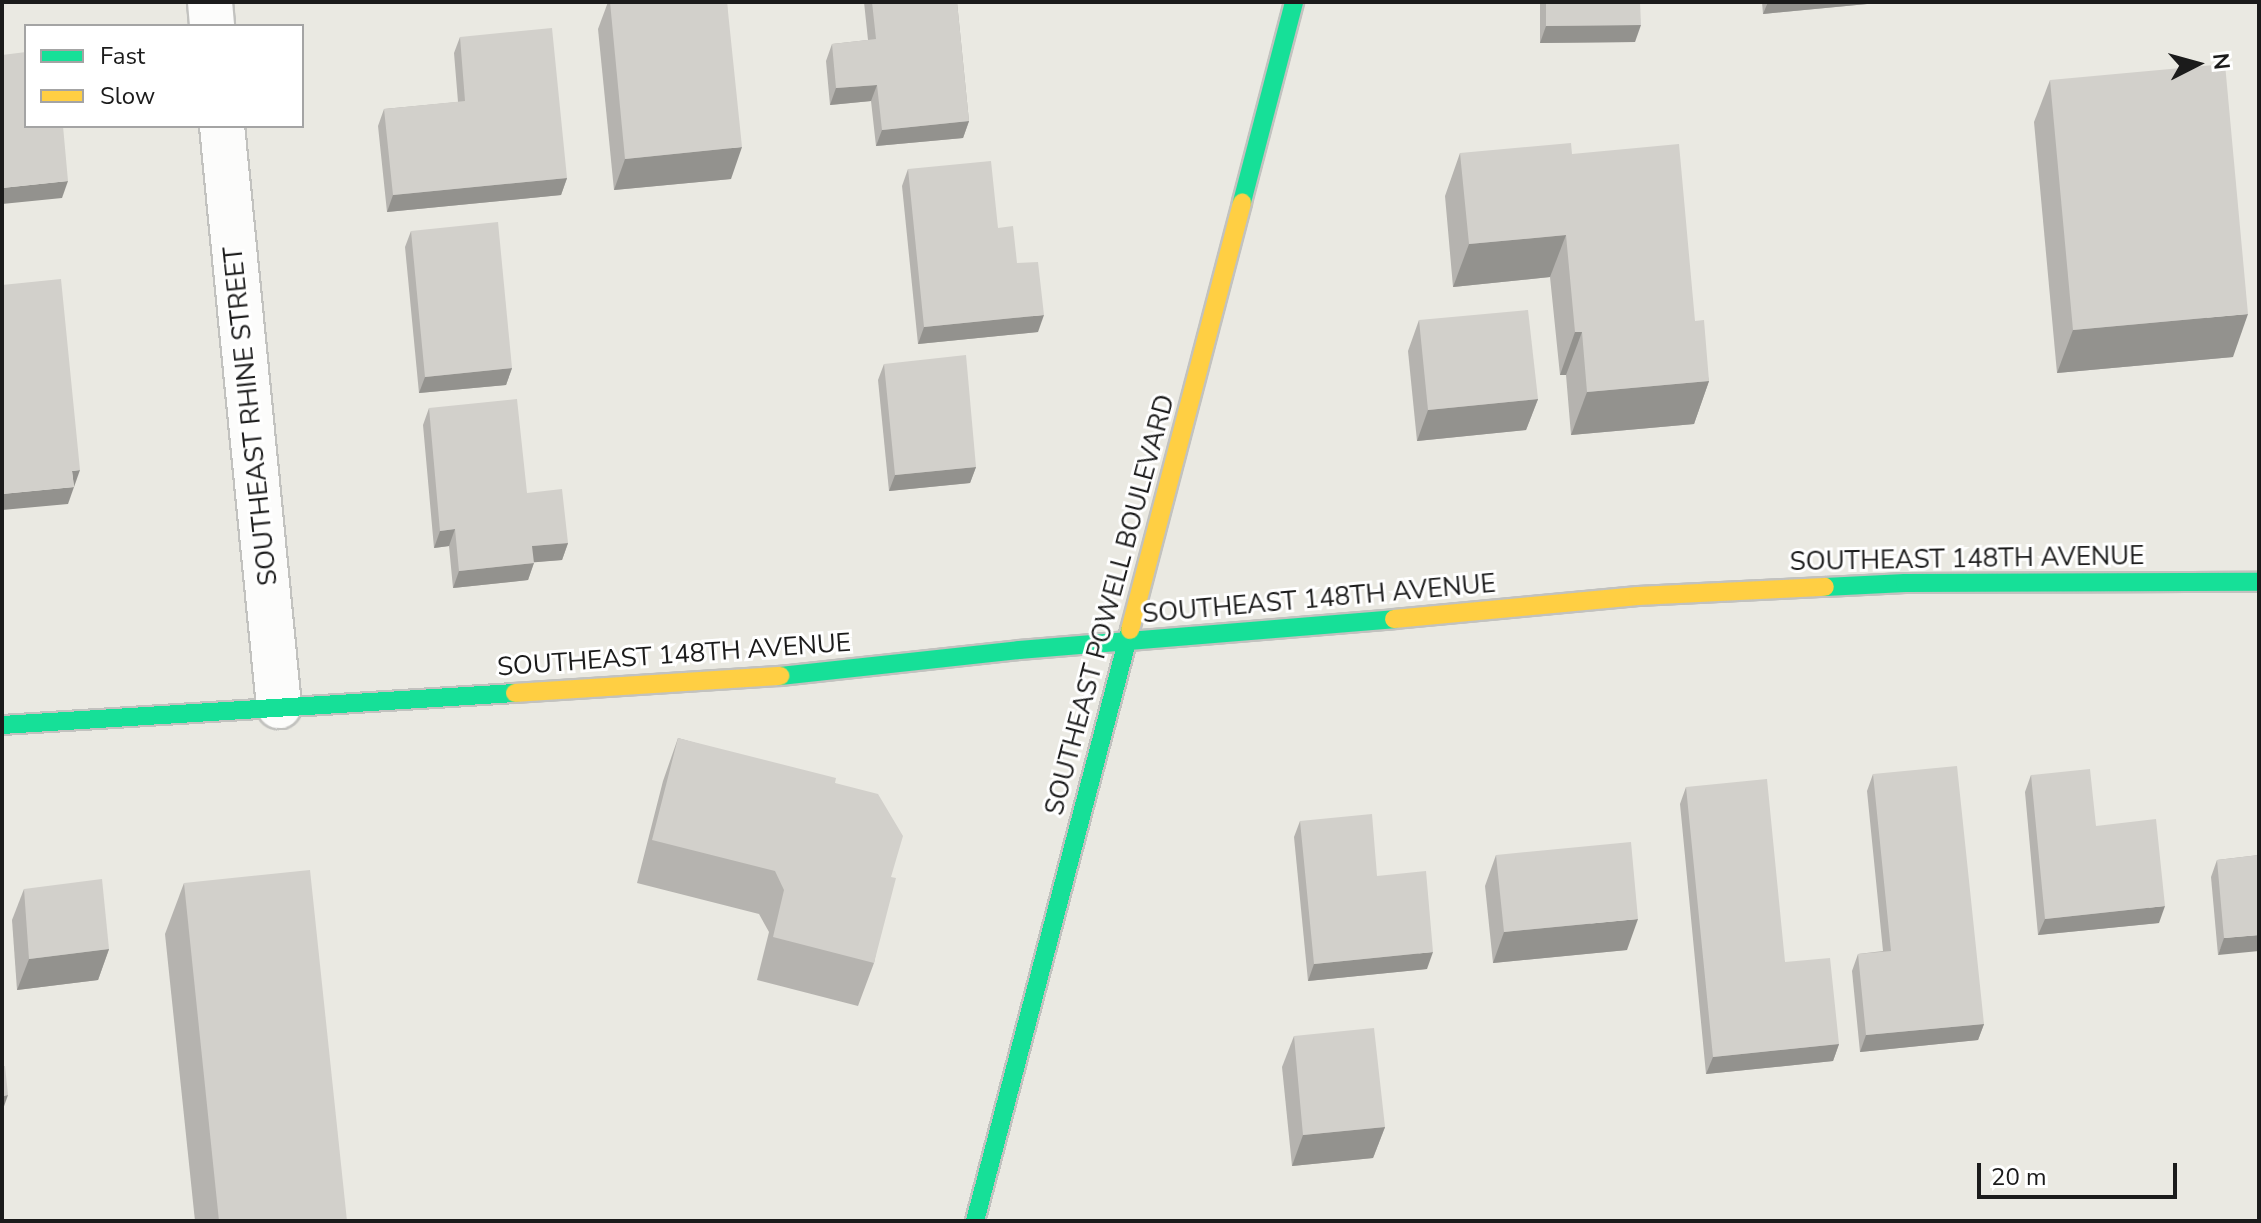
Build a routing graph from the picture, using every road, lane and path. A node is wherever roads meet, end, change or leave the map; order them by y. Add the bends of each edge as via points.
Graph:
1 (210, 2) edge
2 (1294, 2) edge
3 (212, 24) edge
4 (222, 128) edge
5 (2259, 582) edge
6 (1127, 642) junction
7 (279, 706) junction
8 (2, 725) edge
9 (975, 1221) edge

1 - 3 street
2 - 6 main road, SOUTHEAST POWELL BOULEVARD
4 - 7 street, SOUTHEAST RHINE STREET
5 - 6 main road, SOUTHEAST 148TH AVENUE via 1763,589
6 - 7 main road, SOUTHEAST 148TH AVENUE via 755,678
6 - 9 main road, SOUTHEAST POWELL BOULEVARD
7 - 8 main road, SOUTHEAST 148TH AVENUE

